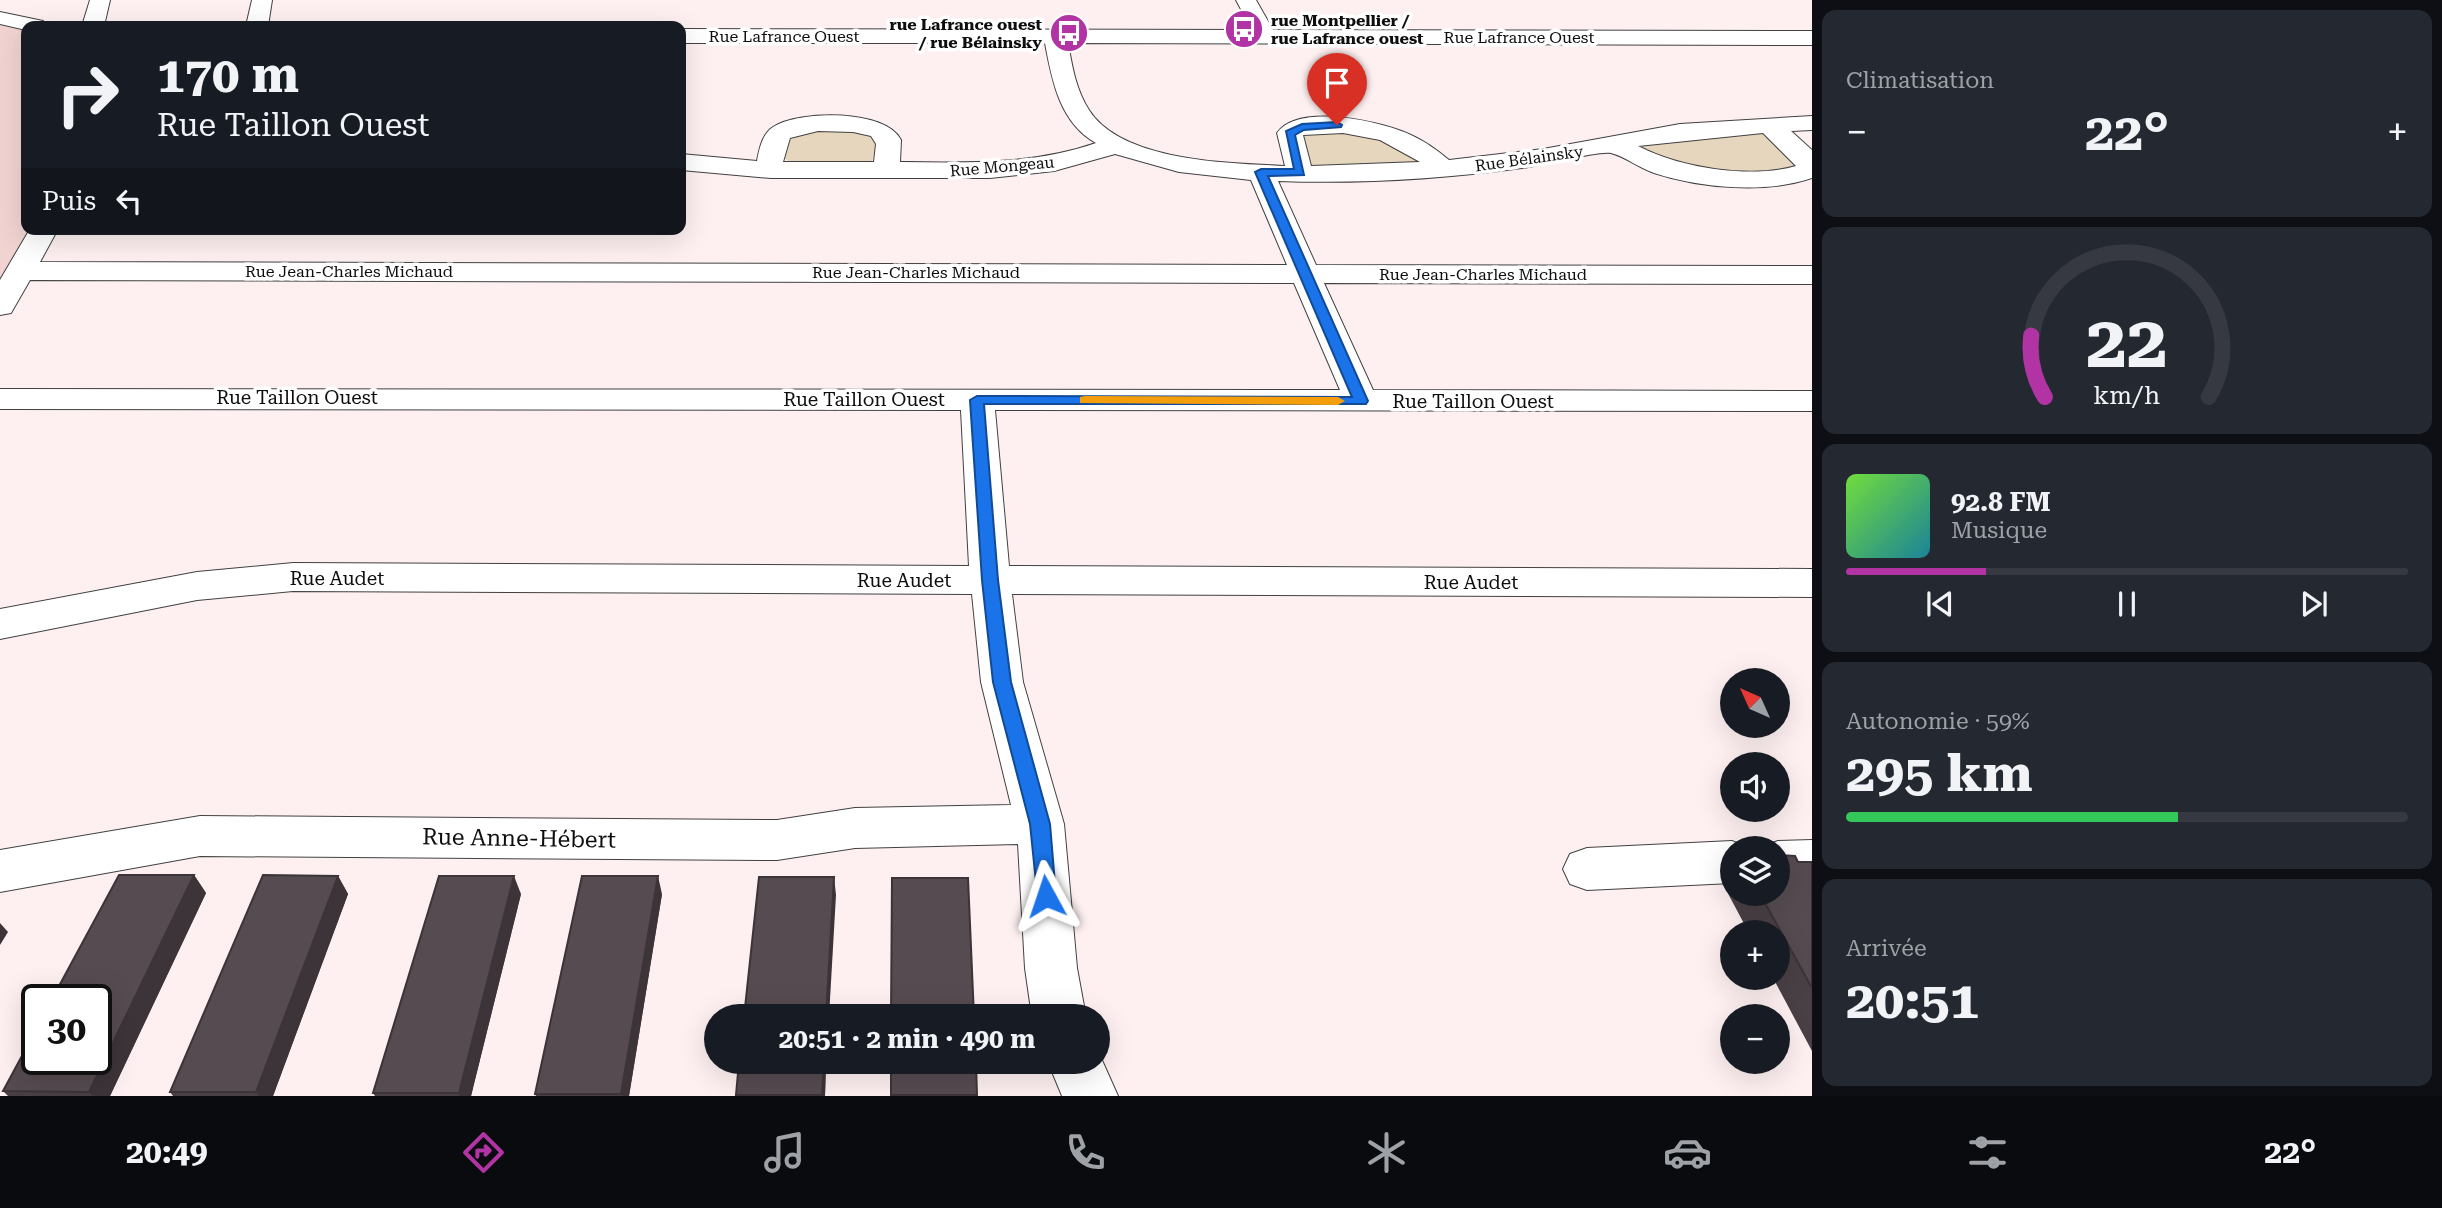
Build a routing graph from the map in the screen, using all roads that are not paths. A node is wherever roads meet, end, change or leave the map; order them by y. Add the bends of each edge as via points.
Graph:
1 (100, 0) edge
2 (262, 0) edge
3 (1245, 0) edge
4 (0, 18) edge
5 (94, 21) edge
6 (258, 21) edge
7 (21, 23) edge
8 (686, 36) edge
9 (1055, 37) junction
10 (1266, 37) junction
11 (1812, 37) edge
12 (1812, 123) edge
13 (1769, 125) junction
14 (1615, 144) junction
15 (1115, 145) junction
16 (686, 162) edge
17 (768, 169) junction
18 (1444, 169) junction
19 (886, 170) junction
20 (1261, 172) junction
21 (1300, 173) junction
22 (41, 235) edge
23 (21, 271) junction
24 (1305, 274) junction
25 (1812, 275) edge
26 (0, 306) edge
27 (0, 399) edge
28 (977, 400) junction
29 (1361, 401) junction
30 (1812, 401) edge
31 (990, 580) junction
32 (1812, 583) edge
33 (0, 624) edge
34 (1040, 824) junction
35 (1812, 861) edge
36 (1790, 862) edge
37 (1720, 863) edge
38 (1587, 869) dead end
39 (0, 872) edge
40 (1057, 1004) edge
41 (1080, 1074) edge
42 (1090, 1096) edge

1 - 5 street
2 - 6 street
3 - 10 street
4 - 7 street
8 - 9 street, Rue Lafrance Ouest
9 - 10 street, Rue Lafrance Ouest
9 - 15 street, Rue Bélainsky via 1075,110 1095,133
10 - 11 street, Rue Lafrance Ouest
12 - 13 street, Rue Bélainsky
13 - 14 street, Rue Bélainsky via 1690,131
13 - 14 street via 1803,153 1810,162 1809,170 1792,176 1689,174
14 - 18 street, Rue Bélainsky
15 - 19 street, Rue Mongeau via 1071,159 1019,167
15 - 20 street, Rue Bélainsky via 1178,164
16 - 17 street, Rue Mongeau
17 - 19 street, Rue Mongeau
17 - 19 street via 781,133 802,125 836,124 864,126 884,134 888,142
18 - 21 street, Rue Bélainsky
18 - 21 street via 1385,132 1356,125 1321,125 1297,128 1290,134
20 - 21 street, Rue Bélainsky
20 - 24 street
22 - 23 street
23 - 24 street, Rue Jean-Charles Michaud
23 - 26 street
24 - 25 street, Rue Jean-Charles Michaud
24 - 29 street
27 - 28 street, Rue Taillon Ouest
28 - 29 street, Rue Taillon Ouest
28 - 31 street
29 - 30 street, Rue Taillon Ouest
31 - 32 street, Rue Audet
31 - 33 street, Rue Audet via 261,578
31 - 34 street via 1004,696
34 - 39 street, Rue Anne-Hébert via 866,827 777,840 201,836
34 - 40 street
35 - 36 street
37 - 38 street
41 - 42 street

